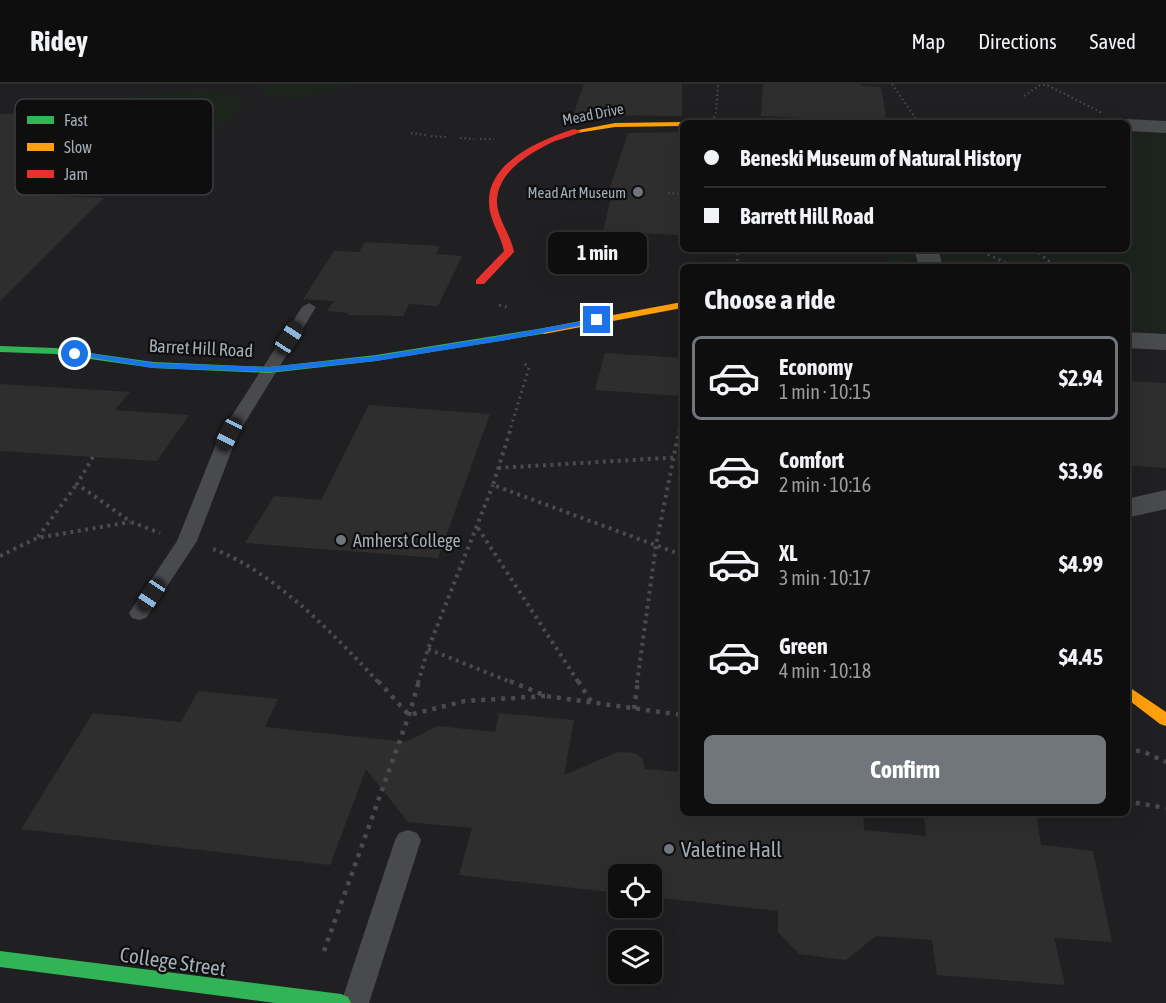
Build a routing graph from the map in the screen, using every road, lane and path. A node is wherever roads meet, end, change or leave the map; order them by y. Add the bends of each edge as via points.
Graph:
1 (718, 84) edge
2 (892, 84) edge
3 (713, 120) edge
4 (916, 120) edge
5 (680, 124) edge
6 (1130, 125) edge
7 (1166, 127) edge
8 (411, 133) dead end
9 (426, 135) dead end
10 (431, 135) dead end
11 (446, 137) dead end
12 (460, 138) dead end
13 (474, 139) dead end
14 (480, 139) dead end
15 (494, 139) dead end
16 (668, 193) dead end
17 (680, 194) edge
18 (983, 252) edge
19 (1038, 252) edge
20 (1008, 264) edge
21 (1052, 264) edge
22 (480, 282) dead end
23 (680, 305) edge
24 (309, 307) dead end
25 (1130, 340) edge
26 (1166, 342) edge
27 (0, 349) edge
28 (517, 355) dead end
29 (269, 370) junction
30 (680, 427) edge
31 (93, 457) dead end
32 (674, 457) junction
33 (680, 457) edge
34 (498, 468) junction
35 (77, 484) junction
36 (493, 485) junction
37 (1166, 500) edge
38 (1130, 508) edge
39 (130, 522) junction
40 (478, 527) junction
41 (164, 534) dead end
42 (37, 537) junction
43 (656, 545) junction
44 (205, 547) dead end
45 (680, 554) edge
46 (0, 556) edge
47 (139, 612) dead end
48 (428, 649) junction
49 (1130, 693) edge
50 (546, 696) junction
51 (592, 703) junction
52 (634, 709) junction
53 (680, 714) edge
54 (409, 715) junction
55 (1166, 720) edge
56 (1130, 750) edge
57 (1166, 762) edge
58 (1130, 802) edge
59 (1166, 808) edge
60 (408, 840) dead end
61 (324, 951) dead end
62 (0, 958) edge
63 (341, 1003) edge
64 (355, 1003) edge

1 - 3 path
2 - 4 path via 901,92
5 - 22 main road, Mead Drive via 595,127 554,139 519,158 497,182 493,196 495,210 507,231 509,252
6 - 7 street
8 - 9 path
10 - 11 path
12 - 13 path
14 - 15 path
16 - 17 path
18 - 20 path
19 - 21 path
23 - 29 main road, Barret Hill Road via 507,338
24 - 29 lane
25 - 26 street
27 - 29 main road, Barret Hill Road via 55,351 153,365
28 - 34 path via 530,368
29 - 47 lane via 222,448 188,542
30 - 32 path
31 - 35 path
32 - 33 path
32 - 34 path
32 - 43 path
34 - 36 path
35 - 39 path
35 - 42 path
36 - 40 path
36 - 43 path
37 - 38 street
39 - 41 path
39 - 42 path
40 - 48 path
40 - 51 path
42 - 46 path
43 - 45 path
43 - 52 path
44 - 54 path via 224,553 266,579 334,634
48 - 50 path
48 - 54 path
49 - 55 main road
50 - 51 path
50 - 54 path via 465,701
51 - 52 path
52 - 53 path
54 - 61 path
56 - 57 path
58 - 59 path
60 - 64 lane
62 - 63 main road, College Street

